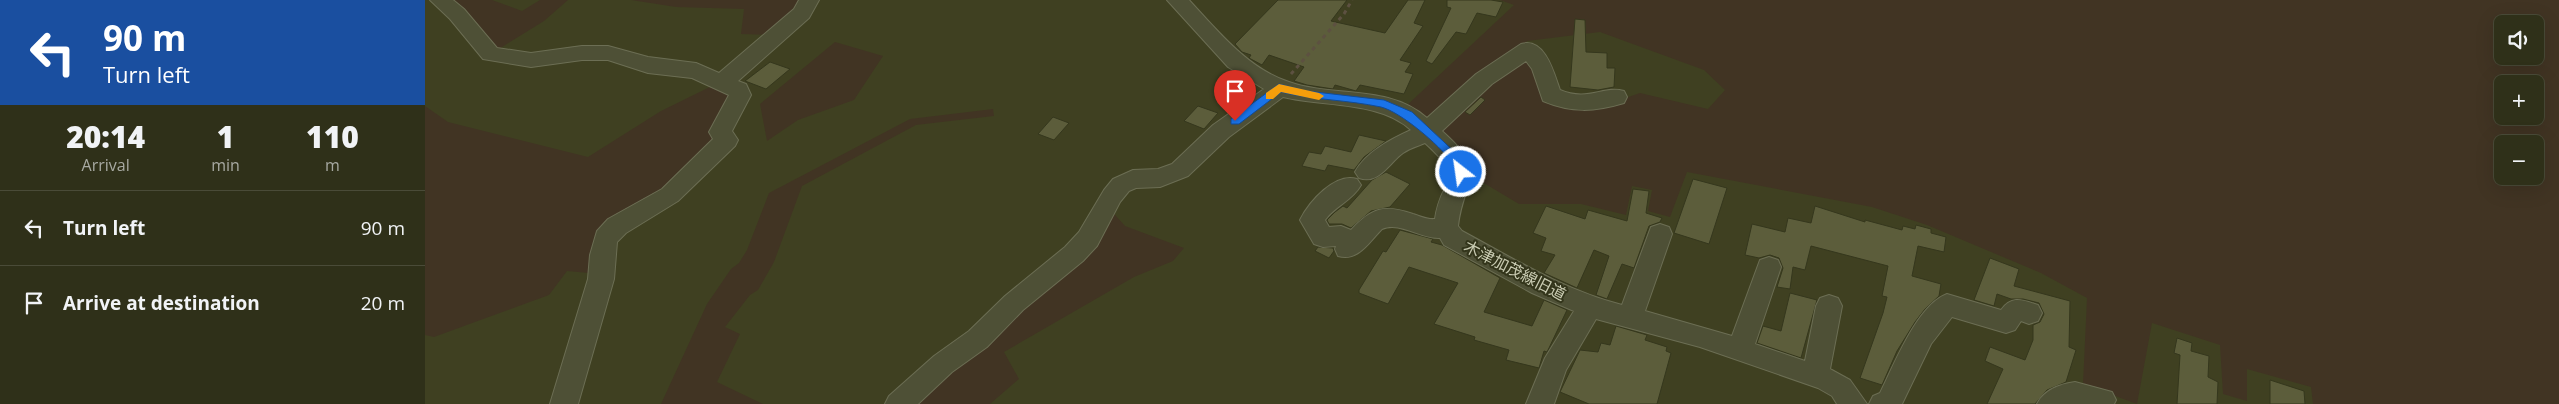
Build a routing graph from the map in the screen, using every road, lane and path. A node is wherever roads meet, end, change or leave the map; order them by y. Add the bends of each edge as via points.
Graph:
1 (440, 0) edge
2 (809, 0) edge
3 (1177, 0) edge
4 (1352, 0) edge
5 (721, 83) junction
6 (1279, 88) junction
7 (1616, 98) dead end
8 (1427, 132) junction
9 (1446, 228) junction
10 (1659, 234) dead end
11 (1769, 267) dead end
12 (1829, 306) dead end
13 (1589, 307) junction
14 (2029, 313) dead end
15 (1630, 318) junction
16 (1740, 350) junction
17 (1815, 376) junction
18 (2102, 400) dead end
19 (565, 404) edge
20 (899, 404) edge
21 (1541, 404) edge
22 (1853, 404) edge
23 (1883, 404) edge
24 (2051, 404) edge

1 - 5 street via 457,14 480,44 500,57 531,60 608,53 648,65 689,69
2 - 5 street via 802,13
3 - 6 street via 1236,62
4 - 6 path via 1344,14
5 - 19 street via 738,90 740,95 719,132 727,140 675,190 617,226 606,238 601,279
6 - 8 street via 1384,104 1409,115
6 - 20 street via 1221,131 1180,170 1160,178 1133,179 1121,186 1111,196 1091,234 1075,254
7 - 8 street via 1591,105 1563,101 1551,95 1542,68 1529,49 1484,78
8 - 9 street via 1456,160 1461,172
8 - 9 street via 1396,146 1321,207 1312,220 1323,236 1341,236 1351,245 1373,222 1385,217 1430,229
9 - 13 street, 木津加茂線旧道 via 1453,238 1541,286
10 - 15 street
11 - 16 street
12 - 17 street
13 - 15 street, 木津加茂線旧道
13 - 21 street via 1554,366
14 - 23 street via 2016,309 2006,322 1947,305 1923,336 1890,401
15 - 16 street, 木津加茂線旧道
16 - 17 street, 木津加茂線旧道
17 - 22 street, 木津加茂線旧道 via 1841,388
18 - 24 street via 2065,394

